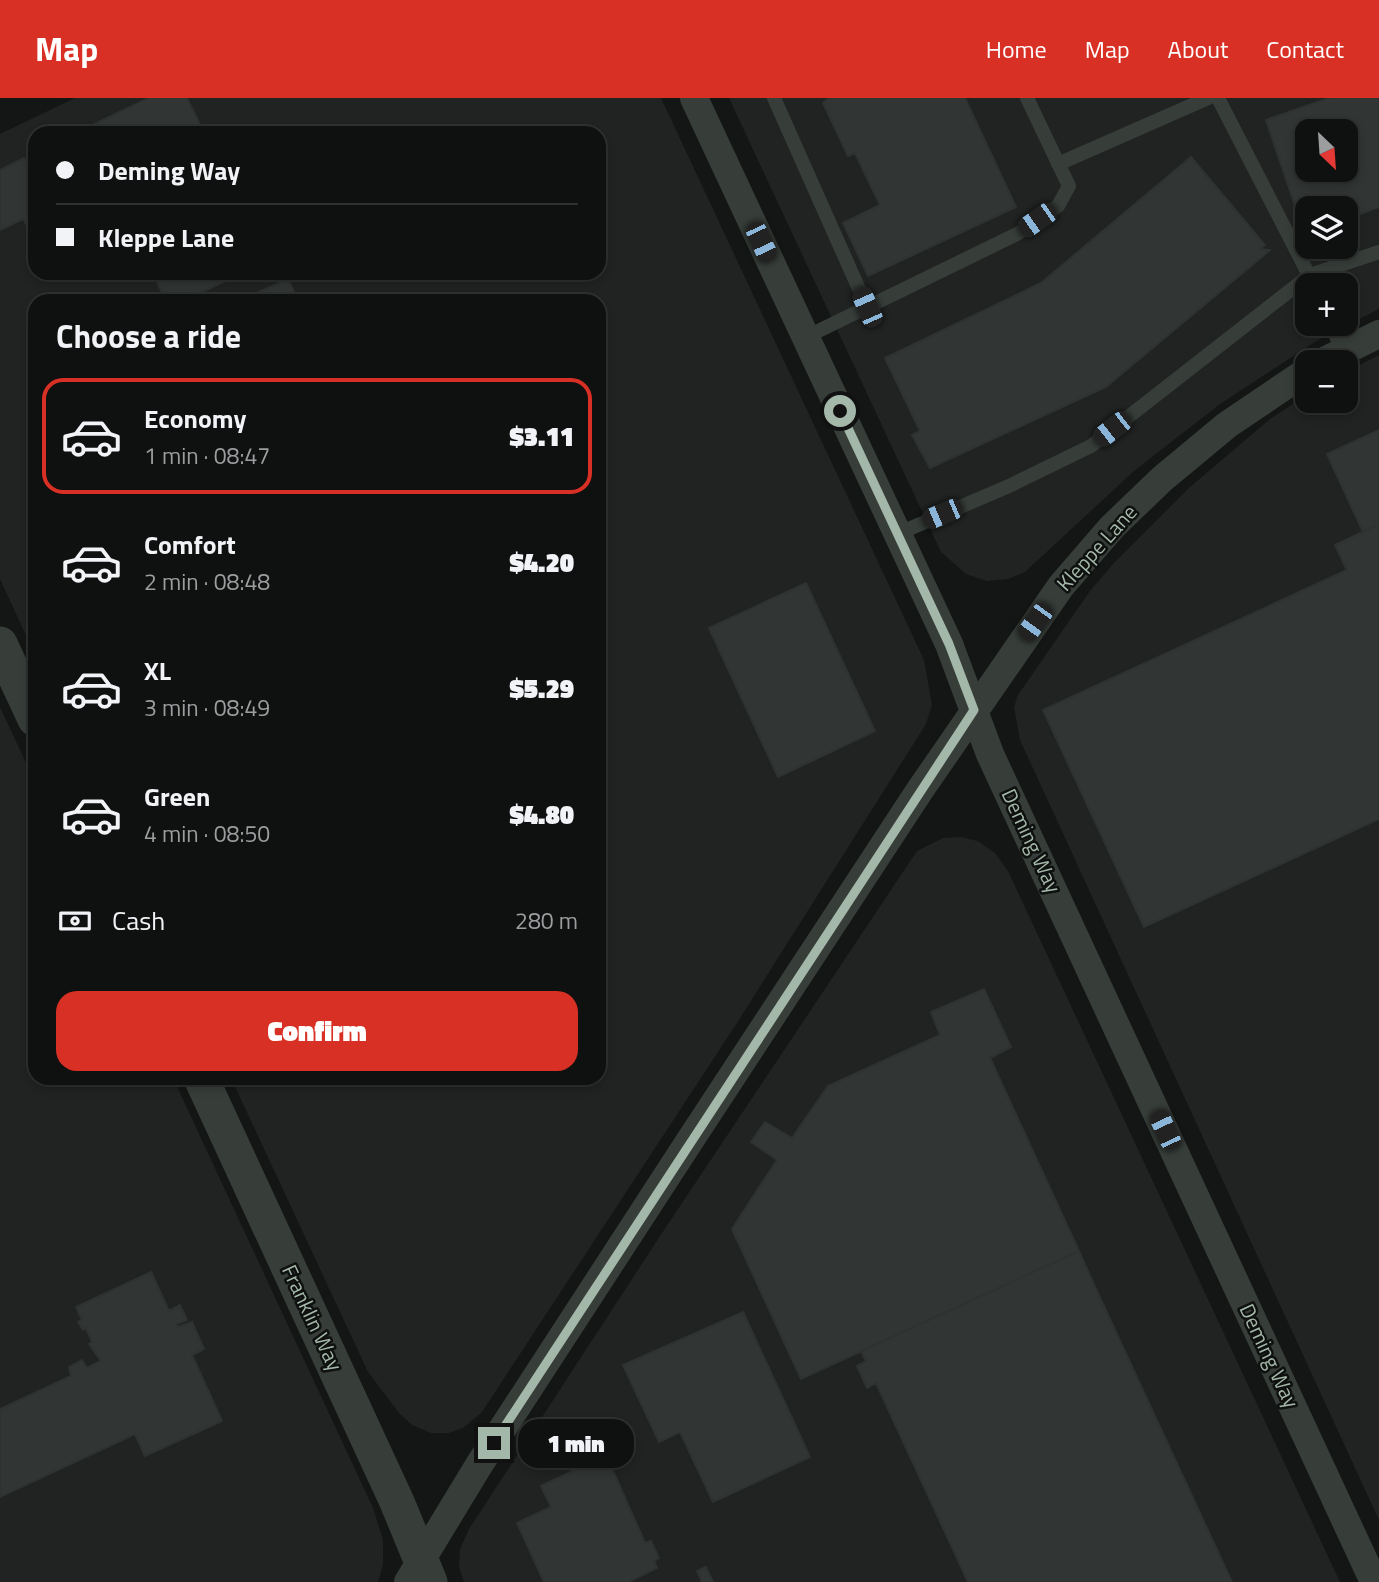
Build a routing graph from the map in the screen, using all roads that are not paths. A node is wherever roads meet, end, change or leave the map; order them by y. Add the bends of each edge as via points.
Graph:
1 (694, 98) edge
2 (774, 98) edge
3 (1027, 98) edge
4 (1208, 98) edge
5 (1217, 98) edge
6 (1058, 164) junction
7 (1379, 252) edge
8 (1308, 273) edge
9 (1329, 273) edge
10 (1295, 293) edge
11 (867, 307) junction
12 (1379, 334) edge
13 (806, 337) junction
14 (1346, 350) edge
15 (1295, 379) edge
16 (897, 534) junction
17 (0, 644) edge
18 (28, 704) edge
19 (974, 710) junction
20 (204, 1085) edge
21 (419, 1575) edge
22 (1374, 1582) edge

1 - 13 street, Deming Way
2 - 11 lane
3 - 6 lane
4 - 6 lane
5 - 8 lane
6 - 11 lane via 1069,186 1058,205 1017,234
7 - 9 lane
10 - 16 lane via 1091,446
11 - 13 lane
12 - 14 street
13 - 16 street, Deming Way
15 - 19 street, Kleppe Lane via 1227,425 1112,527 1061,586
16 - 19 street, Deming Way via 949,644
17 - 18 street
19 - 21 street, Kleppe Lane via 694,1133
19 - 22 street, Deming Way
20 - 21 street, Franklin Way via 397,1502

